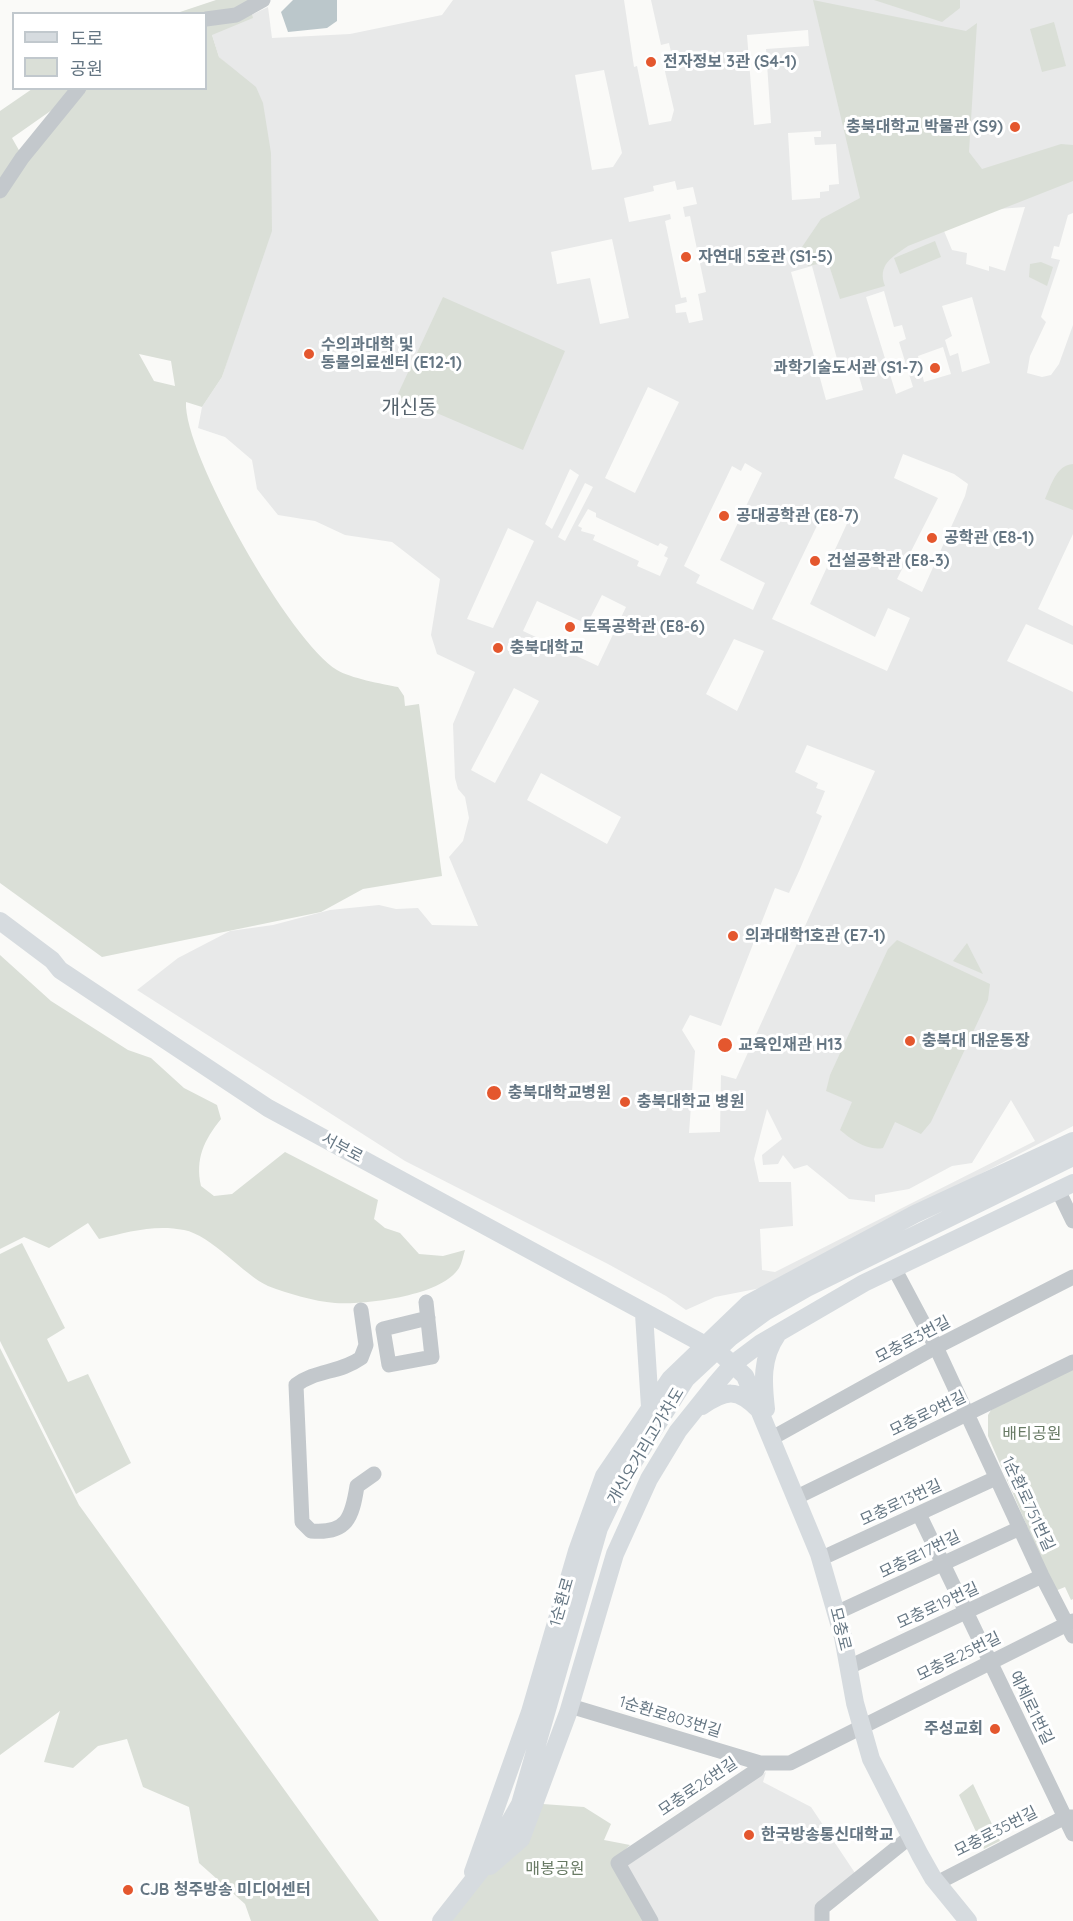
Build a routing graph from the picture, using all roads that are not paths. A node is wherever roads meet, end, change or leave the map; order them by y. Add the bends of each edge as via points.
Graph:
1 (264, 0) edge
2 (207, 19) edge
3 (77, 90) edge
4 (0, 191) edge
5 (0, 921) edge
6 (1073, 1141) edge
7 (1073, 1157) edge
8 (1066, 1187) edge
9 (1073, 1221) edge
10 (894, 1268) junction
11 (1073, 1277) edge
12 (361, 1310) dead end
13 (644, 1314) junction
14 (778, 1332) junction
15 (704, 1345) junction
16 (936, 1347) junction
17 (1073, 1362) edge
18 (733, 1365) junction
19 (650, 1407) junction
20 (695, 1410) junction
21 (760, 1410) junction
22 (967, 1415) junction
23 (772, 1437) junction
24 (374, 1474) dead end
25 (996, 1478) junction
26 (797, 1497) junction
27 (919, 1514) junction
28 (1020, 1528) junction
29 (820, 1558) junction
30 (942, 1563) junction
31 (1042, 1576) junction
32 (836, 1613) junction
33 (966, 1614) junction
34 (1071, 1627) edge
35 (989, 1662) junction
36 (849, 1667) junction
37 (570, 1706) junction
38 (861, 1725) junction
39 (760, 1763) junction
40 (520, 1804) joint
41 (1069, 1817) edge
42 (1073, 1834) edge
43 (910, 1837) junction
44 (937, 1883) junction
45 (469, 1886) junction
46 (441, 1921) edge
47 (651, 1921) edge
48 (822, 1921) edge
49 (968, 1921) edge

1 - 2 street via 236,15
3 - 4 street
5 - 13 main road, 서부로 via 60,970 268,1108
6 - 15 main road, 1순환로 via 915,1214 748,1304
7 - 40 main road, 개신오거리고가차도 via 765,1312 686,1379 622,1480 599,1528
8 - 9 street
8 - 10 main road
10 - 14 main road
10 - 16 street, 1순환로751번길
11 - 16 street, 모충로3번길
12 - 24 street via 366,1345 361,1358 337,1371 304,1378 296,1385 302,1522 310,1531 334,1530 346,1522 353,1510 357,1486
13 - 15 main road, 서부로
13 - 19 main road
14 - 18 main road
14 - 23 main road via 766,1354 764,1368
15 - 18 main road, 모충로
15 - 19 main road, 1순환로 via 670,1379
16 - 22 street, 1순환로751번길
16 - 23 street, 모충로3번길
17 - 22 street, 모충로9번길
18 - 20 main road
18 - 21 main road, 모충로 via 746,1376
19 - 45 main road, 1순환로 via 604,1476 577,1551 530,1713
20 - 21 main road via 714,1398 736,1393
20 - 37 main road via 649,1479 615,1554
21 - 23 main road, 모충로
22 - 25 street, 1순환로751번길
22 - 26 street, 모충로9번길
23 - 26 main road, 모충로
25 - 27 street, 모충로13번길
25 - 28 street, 1순환로751번길
26 - 29 main road, 모충로
27 - 29 street, 모충로13번길
27 - 30 street, 예체로1번길
28 - 30 street, 모충로17번길
28 - 31 street, 1순환로751번길
29 - 32 main road, 모충로
30 - 32 street, 모충로17번길
30 - 33 street, 예체로1번길
31 - 33 street, 모충로19번길
31 - 34 street, 1순환로751번길
32 - 36 main road, 모충로
33 - 35 street, 예체로1번길
33 - 36 street, 모충로19번길
34 - 35 street, 모충로25번길
35 - 38 street, 모충로25번길
35 - 41 street, 예체로1번길
36 - 38 main road, 모충로
37 - 39 street, 1순환로803번길
37 - 45 main road via 521,1839
38 - 39 street, 모충로26번길 via 790,1763
38 - 43 main road, 모충로 via 872,1759
39 - 47 street, 모충로26번길 via 758,1770 618,1863
40 - 45 main road, 1순환로
41 - 42 street, 예체로1번길
41 - 44 street, 모충로35번길
43 - 44 main road, 모충로
43 - 48 street via 822,1908
44 - 49 main road, 모충로
45 - 46 main road, 1순환로

